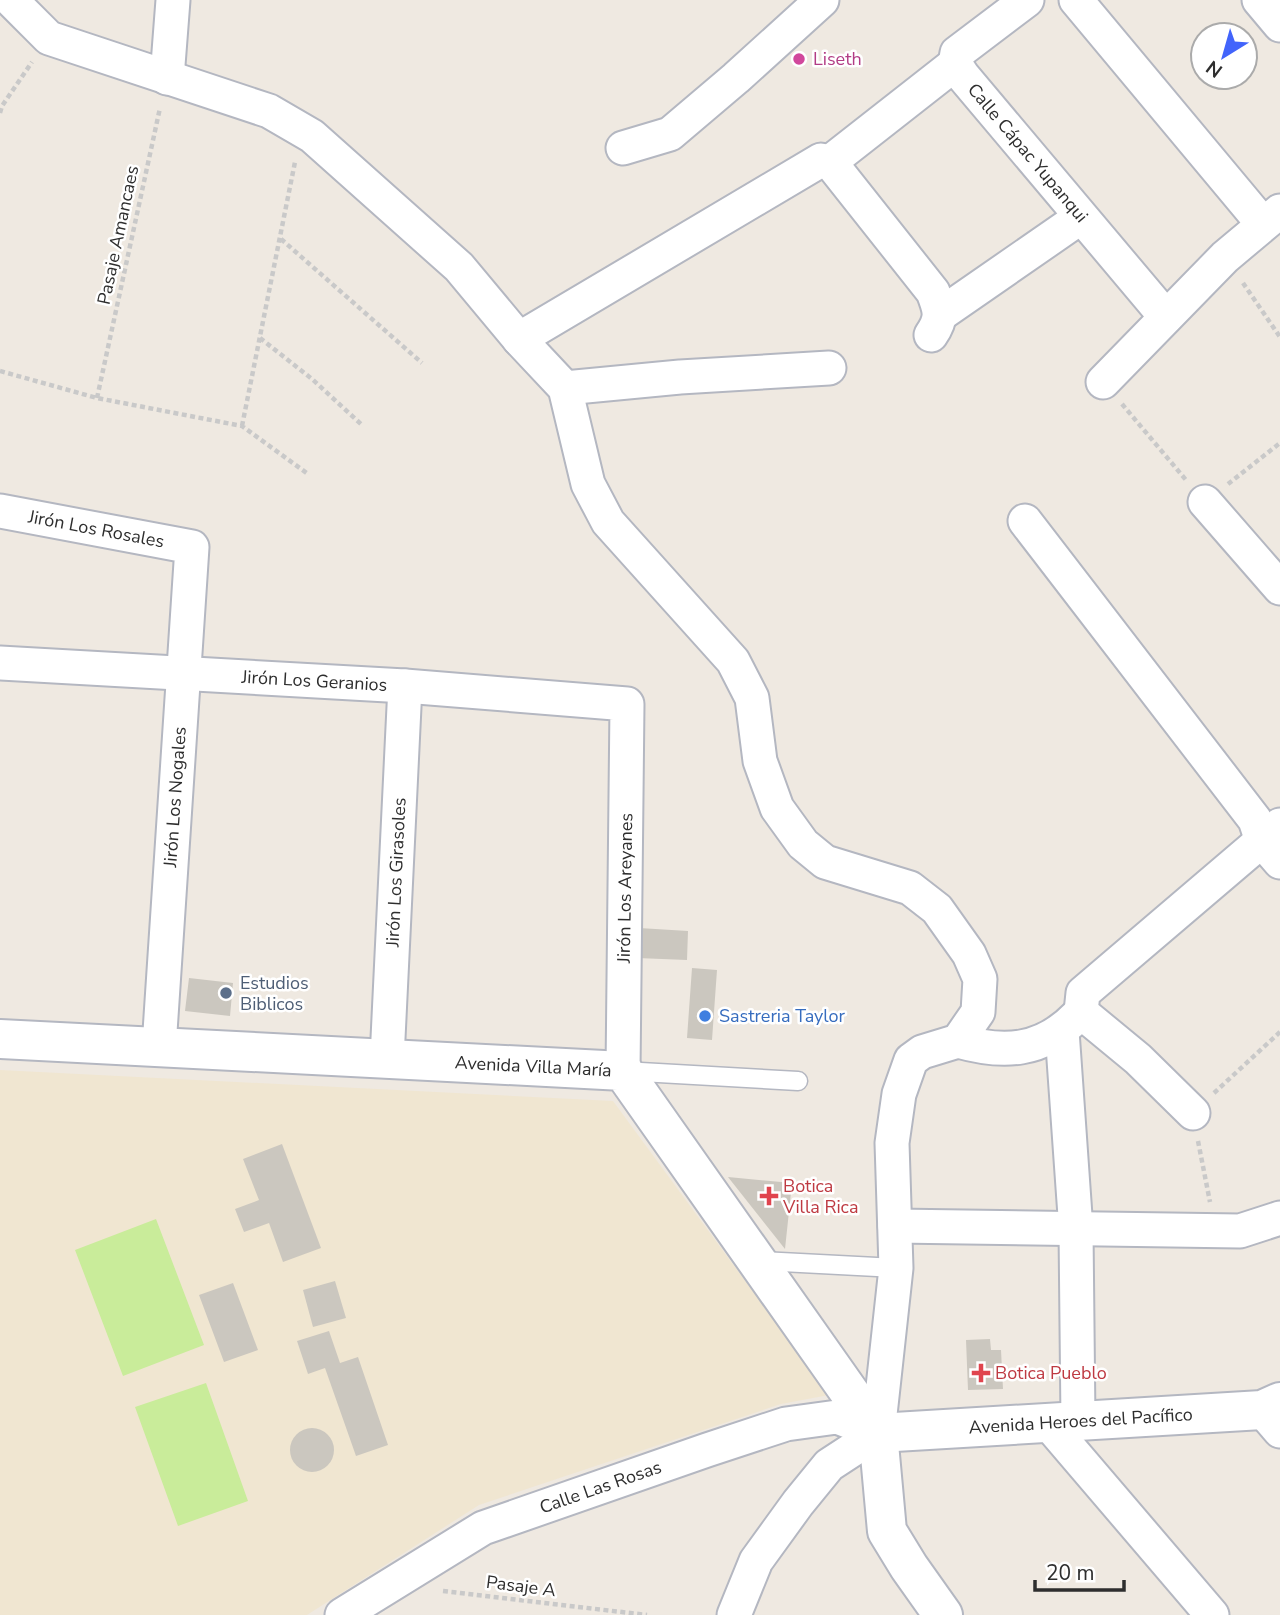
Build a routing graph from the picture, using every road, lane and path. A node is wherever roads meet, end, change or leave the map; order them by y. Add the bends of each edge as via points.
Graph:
1 (11, 0) edge
2 (173, 0) edge
3 (822, 0) edge
4 (1027, 0) edge
5 (1076, 0) edge
6 (1259, 0) edge
7 (1280, 25) edge
8 (49, 38) junction
9 (955, 64) junction
10 (167, 78) junction
11 (1, 105) edge
12 (0, 113) edge
13 (312, 136) junction
14 (623, 148) dead end
15 (830, 162) junction
16 (1081, 216) junction
17 (1272, 218) edge
18 (281, 239) junction
19 (1225, 257) junction
20 (1166, 317) junction
21 (1280, 337) edge
22 (260, 338) junction
23 (519, 339) junction
24 (422, 363) dead end
25 (829, 368) dead end
26 (0, 371) edge
27 (1103, 382) joint
28 (565, 388) junction
29 (97, 398) junction
30 (362, 425) dead end
31 (242, 426) junction
32 (1280, 443) edge
33 (308, 474) dead end
34 (1205, 502) junction
35 (0, 511) edge
36 (1025, 521) dead end
37 (192, 547) joint
38 (1280, 588) edge
39 (0, 663) edge
40 (184, 673) junction
41 (405, 686) junction
42 (627, 704) joint
43 (1274, 843) edge
44 (1072, 1021) junction
45 (0, 1039) edge
46 (958, 1041) junction
47 (159, 1047) junction
48 (387, 1059) junction
49 (623, 1071) junction
50 (798, 1081) dead end
51 (1193, 1113) dead end
52 (1280, 1218) edge
53 (895, 1226) junction
54 (1076, 1230) junction
55 (756, 1260) junction
56 (896, 1268) junction
57 (1274, 1414) edge
58 (1063, 1422) junction
59 (878, 1433) junction
60 (391, 1585) junction
61 (342, 1615) edge
62 (647, 1615) edge
63 (734, 1615) edge
64 (943, 1615) edge
65 (1212, 1615) edge

1 - 8 street
2 - 10 street
3 - 14 street via 670,134
4 - 9 street via 957,53
5 - 17 street
6 - 7 street
8 - 10 street
8 - 11 path
9 - 15 street
9 - 16 street, Calle Cápac Yupanqui
10 - 13 street via 269,111
10 - 29 path, Pasaje Amancaes
11 - 12 path
13 - 18 path via 295,160
13 - 23 street via 460,267
15 - 16 street via 933,292 936,324
15 - 23 street via 821,160
16 - 20 street, Calle Cápac Yupanqui
17 - 19 street
18 - 22 path
18 - 24 path
19 - 20 street
19 - 21 path
20 - 27 street
22 - 30 path
22 - 31 path
23 - 28 street
25 - 28 street
26 - 29 path
27 - 34 path
28 - 46 street via 588,484 608,522 733,661 752,698 760,761 777,808 803,844 825,862 910,888 937,909 969,954 980,979 978,1012
29 - 31 path
31 - 33 path
32 - 34 path
34 - 38 street
35 - 37 street, Jirón Los Rosales
36 - 43 street
37 - 40 street, Jirón Los Nogales
39 - 40 street, Jirón Los Geranios
40 - 41 street, Jirón Los Geranios
40 - 47 street, Jirón Los Nogales
41 - 42 street, Jirón Los Geranios
41 - 48 street, Jirón Los Girasoles
42 - 49 street, Jirón Los Areyanes
43 - 44 street via 1083,993
44 - 46 street via 1027,1046 1002,1050
44 - 51 street via 1138,1059
44 - 54 street
45 - 47 street, Avenida Villa María
46 - 53 street via 911,1060 903,1083 892,1143
47 - 48 street, Avenida Villa María
48 - 49 street, Avenida Villa María
49 - 50 lane
49 - 55 street, Avenida Villa María
52 - 54 street via 1240,1231
53 - 54 street
53 - 56 street
54 - 58 street
55 - 56 lane
55 - 59 street, Avenida Villa María
56 - 59 street
57 - 58 street, Avenida Heroes del Pacífico
58 - 59 street, Avenida Heroes del Pacífico
58 - 65 street
59 - 60 street, Calle Las Rosas via 837,1418 786,1424 483,1528
59 - 63 street via 829,1465 797,1503 756,1561
59 - 64 street via 887,1531
60 - 61 street, Calle Las Rosas
60 - 62 path, Pasaje A

